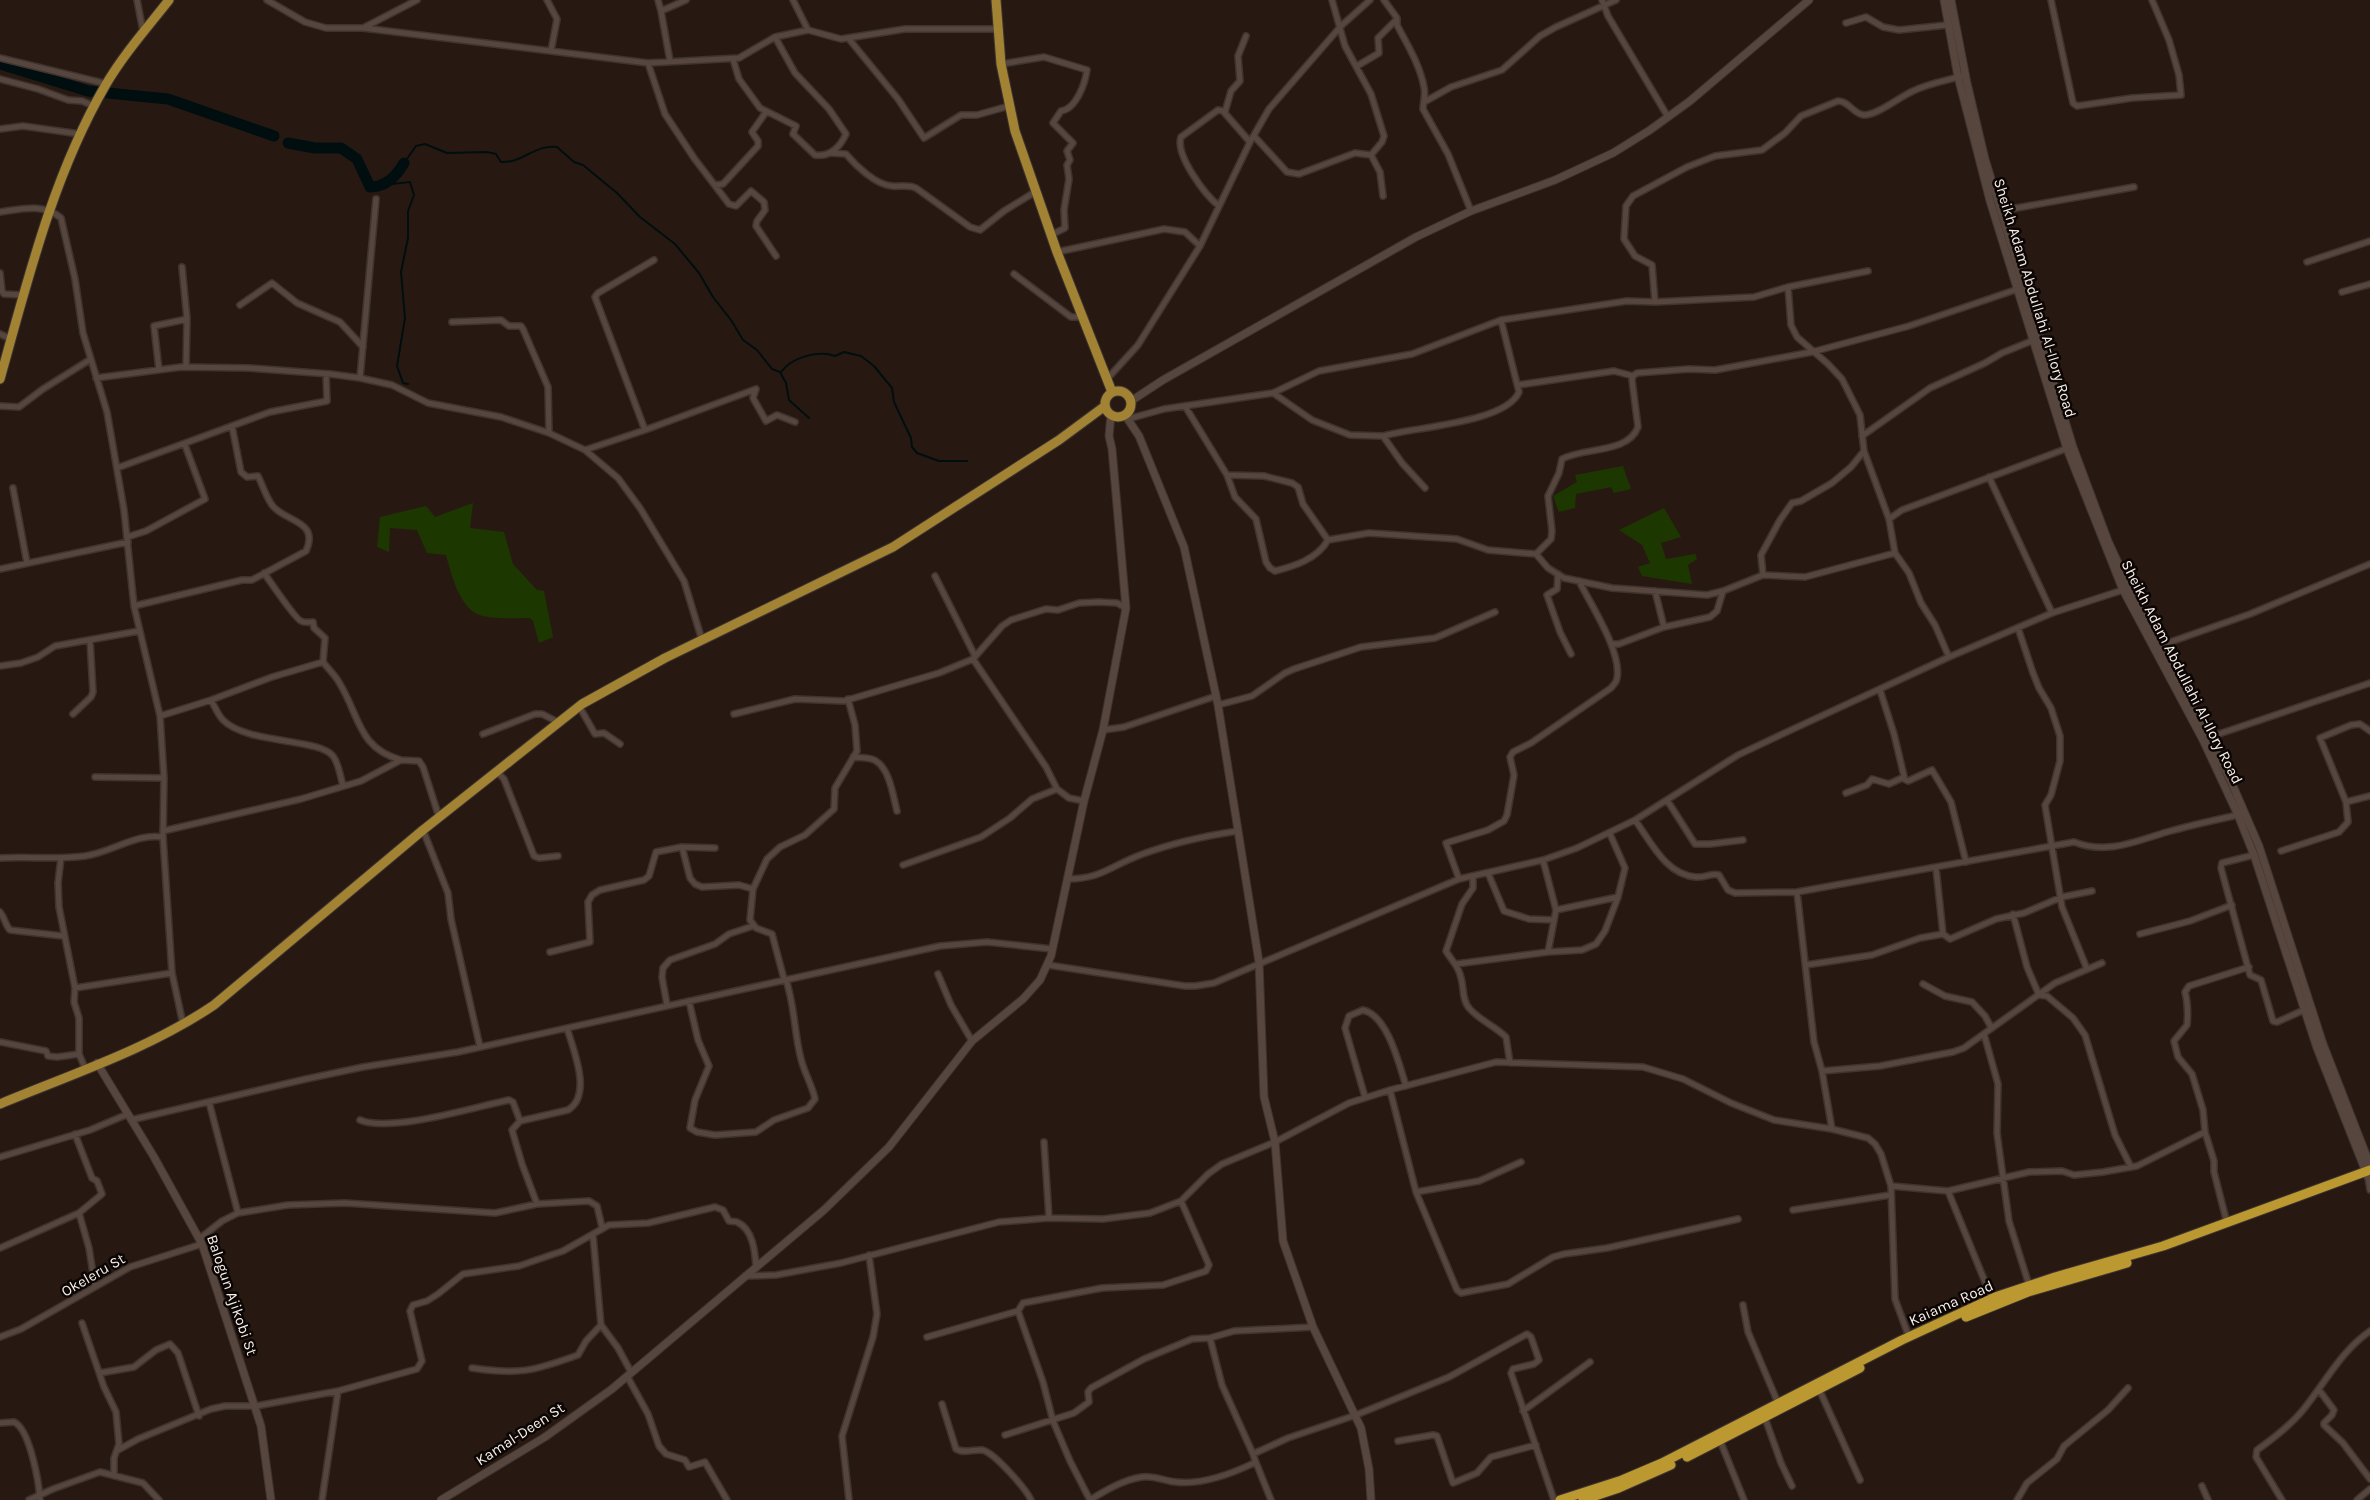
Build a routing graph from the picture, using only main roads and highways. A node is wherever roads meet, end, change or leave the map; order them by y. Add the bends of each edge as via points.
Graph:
1 (169, 0) edge
2 (996, 0) edge
3 (0, 379) edge
4 (1112, 392) junction
5 (1108, 412) junction
6 (0, 1104) edge
7 (2369, 1172) edge
8 (1719, 1438) junction
9 (1560, 1500) edge
10 (1583, 1500) edge

1 - 3 main road via 106,86 80,134 50,213
2 - 4 main road via 1001,64 1009,106 1035,192
4 - 5 main road via 1105,400
4 - 5 main road via 1126,393 1131,401 1130,408 1127,417 1116,417
5 - 6 main road via 1077,428 893,546 664,658 579,706 423,830 214,1005 140,1046
7 - 8 highway, Kaiama Road via 2174,1248 2008,1299 1919,1338 1765,1418
7 - 8 highway, Kaiama Road via 2139,1254 2029,1285 1992,1299 1778,1403
8 - 9 highway, Kaiama Road via 1642,1472
8 - 10 highway, Kaiama Road via 1642,1479

